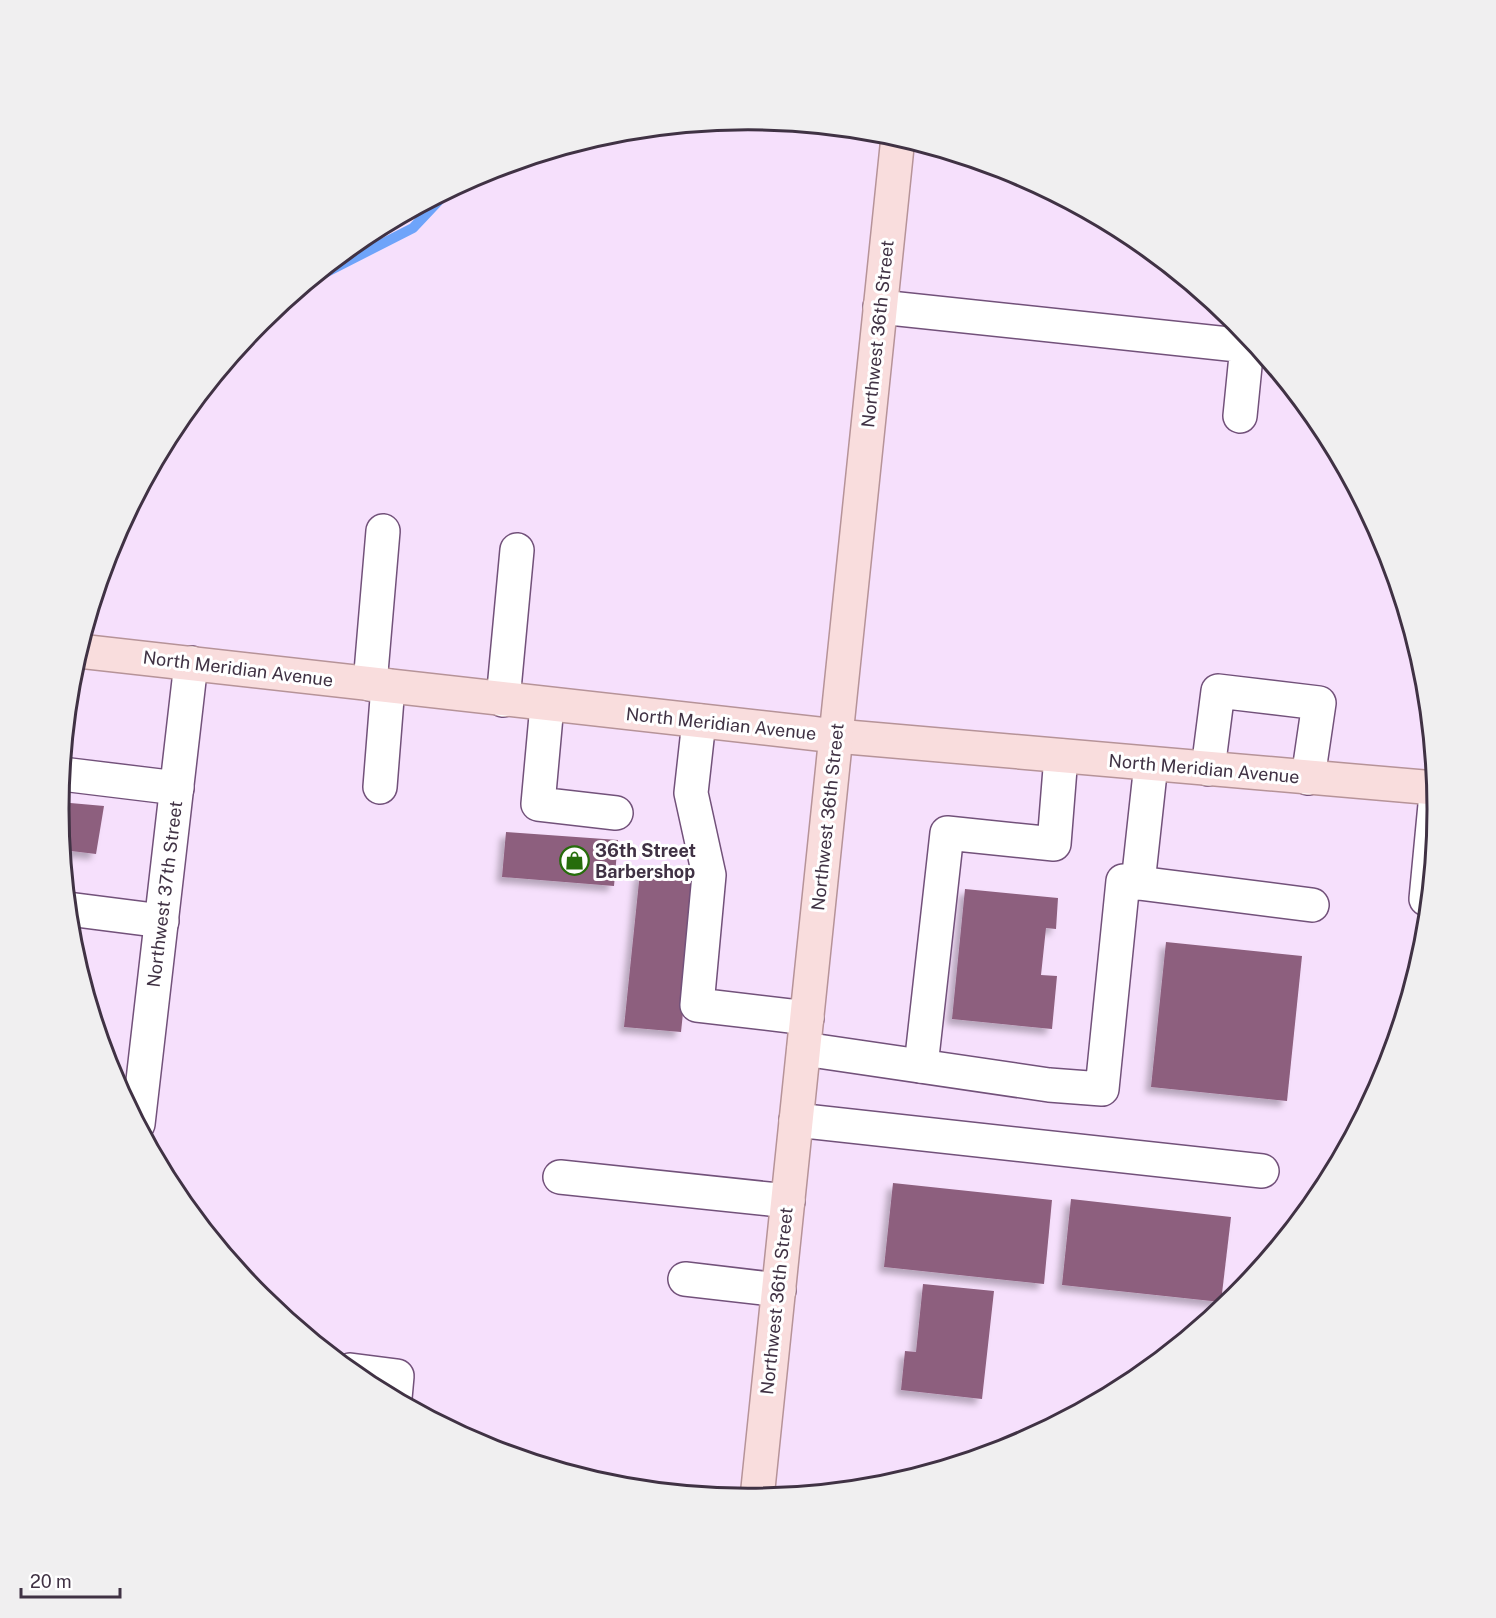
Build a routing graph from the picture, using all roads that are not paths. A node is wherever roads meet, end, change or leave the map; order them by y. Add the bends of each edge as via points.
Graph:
1 (897, 147) edge
2 (880, 307) junction
3 (1244, 346) edge
4 (1247, 349) edge
5 (1240, 416) dead end
6 (383, 531) dead end
7 (517, 550) dead end
8 (88, 652) edge
9 (191, 663) junction
10 (379, 685) junction
11 (503, 700) junction
12 (547, 705) junction
13 (699, 721) junction
14 (836, 736) junction
15 (1061, 756) junction
16 (1151, 764) junction
17 (1208, 769) junction
18 (70, 775) edge
19 (1308, 778) junction
20 (380, 787) dead end
21 (1427, 787) edge
22 (177, 788) junction
23 (616, 813) dead end
24 (1138, 883) junction
25 (1312, 905) dead end
26 (77, 910) edge
27 (162, 921) junction
28 (805, 1033) junction
29 (921, 1066) junction
30 (140, 1110) edge
31 (796, 1120) junction
32 (1262, 1171) dead end
33 (560, 1177) dead end
34 (788, 1201) junction
35 (685, 1280) dead end
36 (778, 1290) junction
37 (369, 1372) edge
38 (396, 1389) edge
39 (758, 1488) edge

1 - 2 main road, Northwest 36th Street
2 - 3 street
2 - 14 main road, Northwest 36th Street
4 - 5 street
6 - 10 street
7 - 11 street
8 - 9 main road, North Meridian Avenue
9 - 10 main road, North Meridian Avenue
9 - 22 street, Northwest 37th Street
10 - 11 main road, North Meridian Avenue
10 - 20 street
11 - 12 main road, North Meridian Avenue
12 - 13 main road, North Meridian Avenue
12 - 23 street via 538,804
13 - 14 main road, North Meridian Avenue
13 - 28 street via 691,793 709,875 697,1005
14 - 15 main road, North Meridian Avenue
14 - 28 main road, Northwest 36th Street
15 - 16 main road, North Meridian Avenue
15 - 29 street via 1054,844 947,833
16 - 17 main road, North Meridian Avenue
16 - 24 street
17 - 19 main road, North Meridian Avenue
17 - 19 street via 1218,691 1318,703
18 - 22 street
19 - 21 main road, North Meridian Avenue
22 - 27 street, Northwest 37th Street
24 - 25 street
24 - 29 street via 1123,881 1102,1089
26 - 27 street
27 - 30 street, Northwest 37th Street
28 - 29 street
28 - 31 main road, Northwest 36th Street
31 - 32 street
31 - 34 main road, Northwest 36th Street
33 - 34 street
34 - 36 main road, Northwest 36th Street
35 - 36 street
36 - 39 main road, Northwest 36th Street
37 - 38 street via 397,1376

